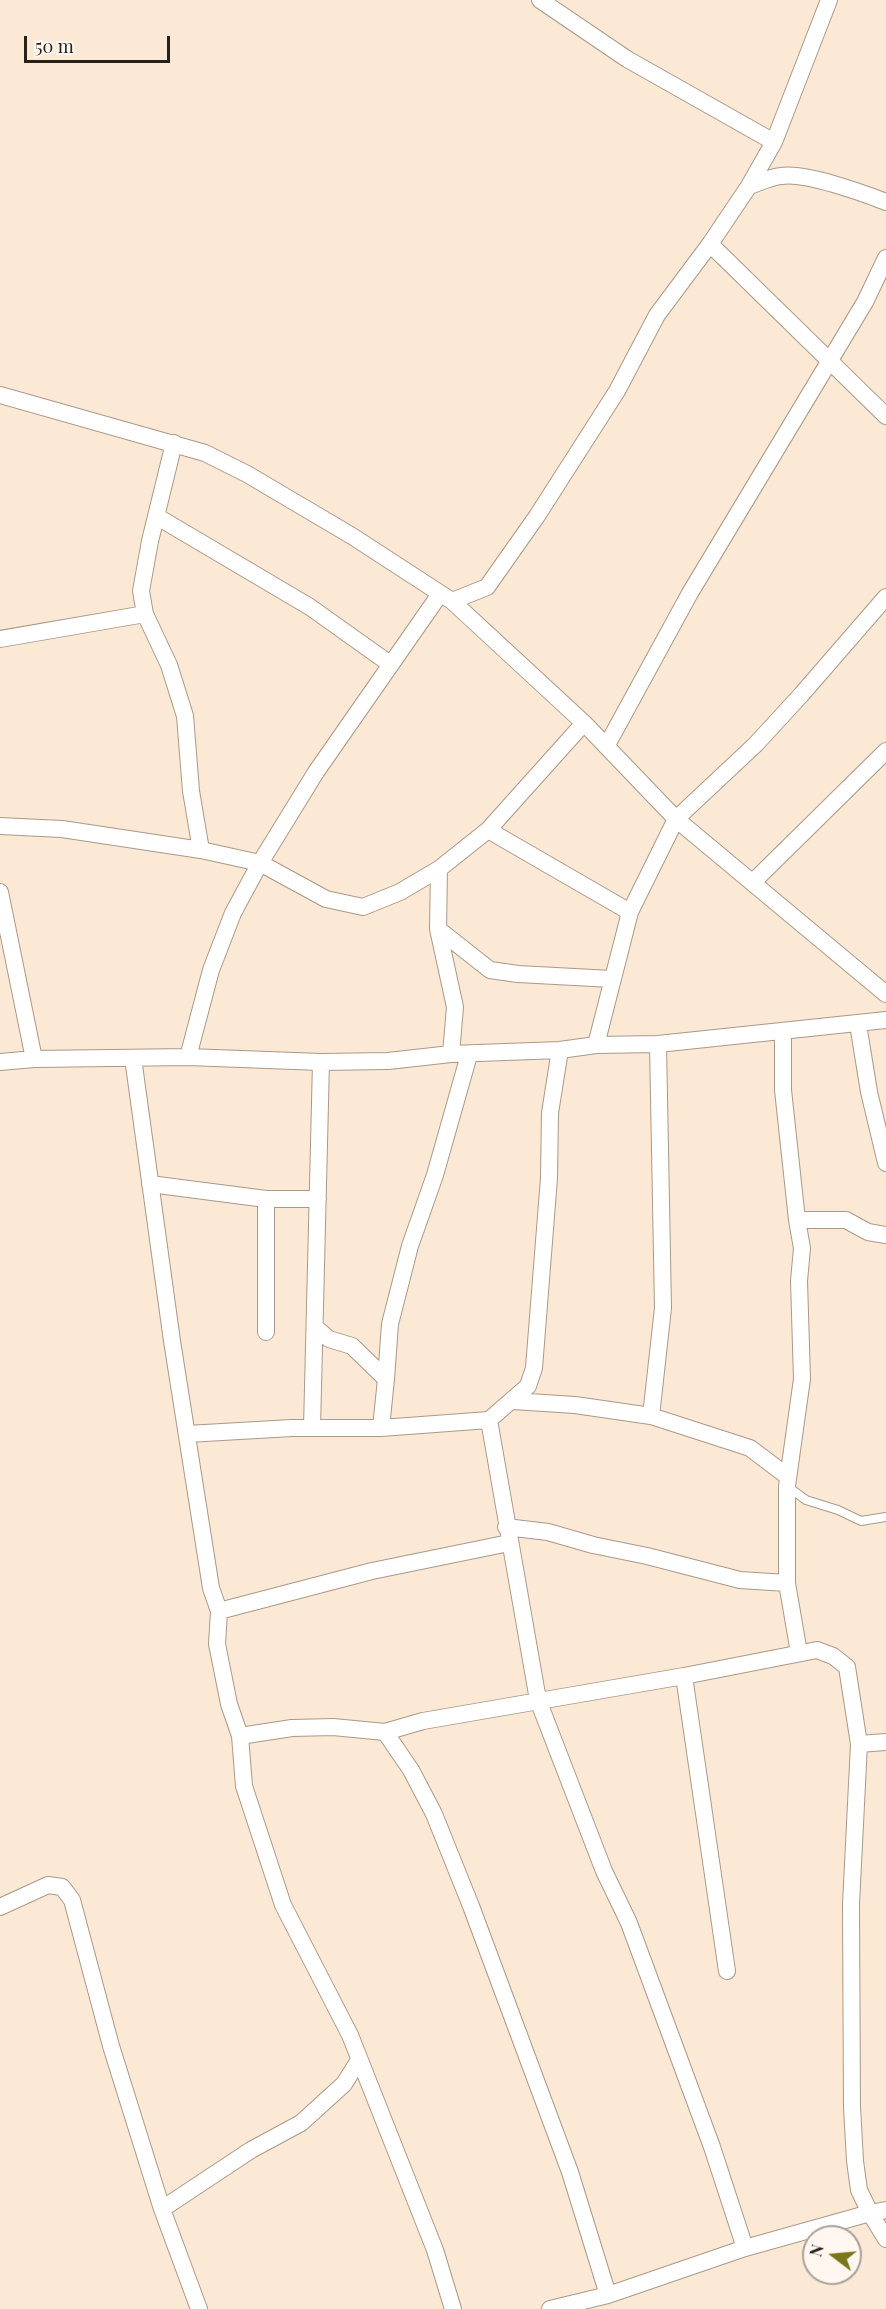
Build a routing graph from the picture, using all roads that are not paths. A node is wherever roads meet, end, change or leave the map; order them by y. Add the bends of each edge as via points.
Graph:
1 (540, 0) edge
2 (829, 0) edge
3 (563, 7) edge
4 (774, 142) junction
5 (749, 186) junction
6 (886, 202) edge
7 (710, 244) junction
8 (886, 258) edge
9 (829, 362) junction
10 (0, 395) edge
11 (886, 416) edge
12 (174, 443) junction
13 (156, 516) junction
14 (886, 597) edge
15 (446, 598) junction
16 (145, 614) junction
17 (0, 639) edge
18 (390, 664) junction
19 (584, 723) junction
20 (607, 745) junction
21 (886, 751) edge
22 (676, 819) junction
23 (0, 826) edge
24 (488, 830) junction
25 (201, 850) junction
26 (260, 863) junction
27 (439, 869) junction
28 (753, 882) junction
29 (0, 892) edge
30 (630, 912) junction
31 (438, 929) junction
32 (612, 980) junction
33 (884, 987) edge
34 (886, 1020) edge
35 (858, 1024) junction
36 (783, 1032) junction
37 (658, 1044) junction
38 (596, 1045) junction
39 (560, 1050) junction
40 (451, 1054) junction
41 (469, 1055) junction
42 (188, 1057) junction
43 (133, 1058) junction
44 (34, 1059) junction
45 (0, 1062) edge
46 (321, 1062) junction
47 (886, 1163) edge
48 (150, 1184) junction
49 (266, 1199) junction
50 (318, 1199) junction
51 (797, 1220) junction
52 (886, 1235) edge
53 (315, 1327) junction
54 (267, 1332) dead end
55 (386, 1380) junction
56 (513, 1401) junction
57 (651, 1416) junction
58 (489, 1420) junction
59 (312, 1428) junction
60 (381, 1428) junction
61 (187, 1434) junction
62 (787, 1481) junction
63 (886, 1516) edge
64 (508, 1535) junction
65 (787, 1583) junction
66 (219, 1611) junction
67 (799, 1653) junction
68 (684, 1676) junction
69 (538, 1700) junction
70 (385, 1732) junction
71 (240, 1736) junction
72 (886, 1742) edge
73 (859, 1744) junction
74 (0, 1907) edge
75 (727, 1971) dead end
76 (359, 2060) junction
77 (162, 2209) junction
78 (878, 2211) edge
79 (886, 2239) edge
80 (745, 2248) junction
81 (602, 2300) edge
82 (558, 2308) edge
83 (199, 2309) edge
84 (453, 2309) edge

1 - 3 street
2 - 4 street
3 - 4 street via 627,59
4 - 5 street
5 - 6 street via 781,175 800,177 851,188
5 - 7 street
7 - 9 street
7 - 15 street via 657,315 617,391 487,587
8 - 9 street
9 - 11 street
9 - 20 street via 690,592
10 - 12 street
12 - 13 street
12 - 15 street via 206,453 247,474
13 - 16 street via 141,591
13 - 18 street via 310,607
14 - 22 street via 756,744
15 - 18 street
15 - 19 street
16 - 17 street
16 - 25 street via 169,665 185,716
18 - 26 street
19 - 20 street
19 - 24 street
20 - 22 street
21 - 28 street
22 - 28 street
22 - 30 street
23 - 25 street via 62,829
24 - 27 street
24 - 30 street
25 - 26 street
26 - 27 street via 326,899 363,907 400,892
26 - 42 street via 233,913 212,970
27 - 31 street
28 - 33 street
29 - 44 street
30 - 32 street
31 - 32 street via 490,970
31 - 40 street via 455,1007
32 - 38 street
34 - 35 street
35 - 36 street
35 - 47 street
36 - 37 street
36 - 51 street via 783,1090
37 - 38 street
37 - 57 street via 663,1308
38 - 39 street
39 - 41 street
39 - 56 street via 550,1113 549,1178 534,1368 528,1386
40 - 41 street
40 - 46 street via 388,1061
41 - 55 street via 392,1315
42 - 43 street
42 - 46 street
43 - 44 street
43 - 48 street
44 - 45 street
46 - 50 street
48 - 49 street
48 - 61 street
49 - 50 street
49 - 54 street
50 - 53 street
51 - 52 street via 846,1220 868,1232
51 - 62 street via 802,1248 802,1379
53 - 55 street via 329,1339 352,1346
53 - 59 street
55 - 60 street
56 - 57 street via 575,1404
56 - 58 street
57 - 62 street via 750,1448
58 - 60 street
58 - 64 street
59 - 60 street
59 - 61 street
61 - 66 street via 211,1588
62 - 63 lane via 806,1500 861,1521
62 - 65 street
64 - 65 street via 548,1532 740,1580
64 - 66 street
64 - 69 street
65 - 67 street
66 - 71 street via 217,1644
67 - 68 street
67 - 73 street via 817,1650 847,1667
68 - 69 street
68 - 75 street
69 - 70 street
69 - 80 street via 604,1871 629,1923
70 - 71 street via 292,1728
70 - 81 street via 434,1814 471,1906 570,2172
71 - 76 street via 244,1786 283,1905
72 - 73 street
73 - 78 street via 851,1904 852,2107 860,2190
74 - 77 street via 48,1885 62,1887 72,1900 111,2046
76 - 77 street via 344,2084 301,2123 251,2150
76 - 84 street via 435,2250
77 - 83 street
78 - 79 street
78 - 80 street
80 - 81 street
81 - 82 street

